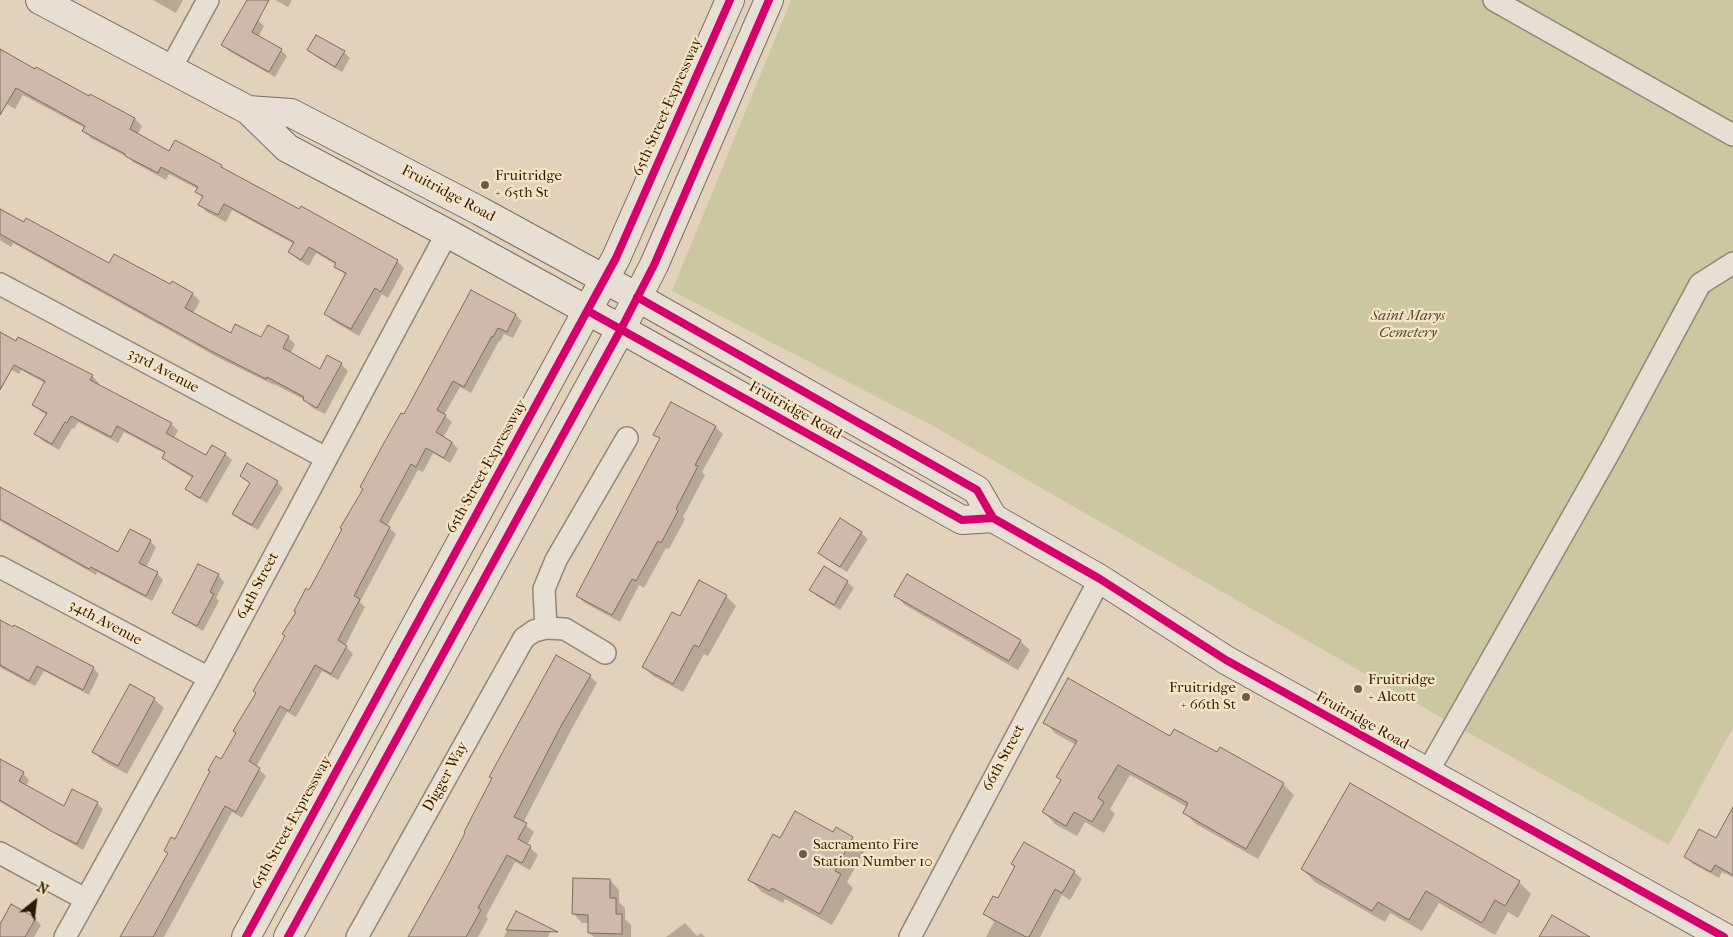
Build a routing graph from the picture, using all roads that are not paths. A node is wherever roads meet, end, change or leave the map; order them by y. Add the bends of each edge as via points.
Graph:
1 (40, 0) edge
2 (208, 0) edge
3 (730, 0) edge
4 (770, 0) edge
5 (1494, 0) edge
6 (171, 68) junction
7 (248, 110) junction
8 (1733, 135) edge
9 (447, 233) junction
10 (1733, 263) edge
11 (604, 280) junction
12 (0, 284) edge
13 (636, 297) junction
14 (588, 311) junction
15 (621, 328) junction
16 (627, 438) dead end
17 (326, 458) junction
18 (993, 518) junction
19 (0, 567) edge
20 (1100, 579) junction
21 (546, 628) junction
22 (606, 653) dead end
23 (210, 678) junction
24 (1427, 773) junction
25 (0, 853) edge
26 (85, 899) junction
27 (65, 937) edge
28 (246, 937) edge
29 (288, 937) edge
30 (358, 937) edge
31 (910, 937) edge
32 (1724, 937) edge

1 - 6 main road, Fruitridge Road
2 - 6 street
3 - 11 main road, 65th Street Expressway
4 - 13 main road via 654,265
5 - 8 street
6 - 7 main road, Fruitridge Road
7 - 9 main road, Fruitridge Road via 287,148
7 - 11 main road, Fruitridge Road via 291,113 472,206
9 - 14 main road, Fruitridge Road
9 - 17 street, 64th Street
10 - 24 street via 1700,284 1610,451
11 - 13 main road, Fruitridge Road
11 - 14 main road, 65th Street Expressway
12 - 17 street, 33rd Avenue
13 - 15 main road
13 - 18 main road, Fruitridge Road via 977,490
14 - 15 main road, Fruitridge Road
14 - 28 main road, 65th Street Expressway
15 - 18 main road, Fruitridge Road via 962,520
15 - 29 main road
16 - 21 street via 556,560 544,589
17 - 23 street, 64th Street
18 - 20 main road, Fruitridge Road
19 - 23 street, 34th Avenue
20 - 24 main road, Fruitridge Road via 1226,660
20 - 31 street, 66th Street
21 - 22 street via 565,629
21 - 30 street, Digger Way via 524,638
23 - 26 street, 64th Street
24 - 32 main road, Fruitridge Road
25 - 26 street
26 - 27 street, 64th Street

